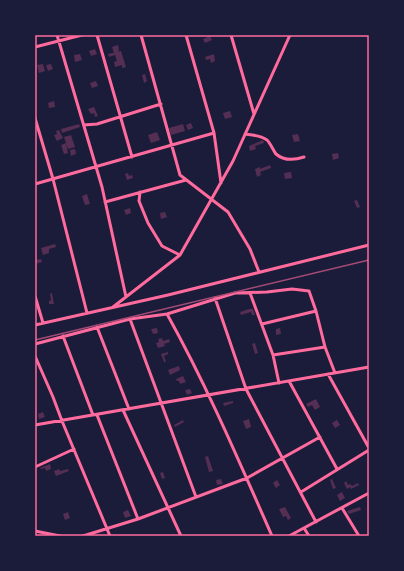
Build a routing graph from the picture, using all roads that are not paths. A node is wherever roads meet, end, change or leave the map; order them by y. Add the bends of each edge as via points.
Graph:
1 (57, 35) edge
2 (82, 35) edge
3 (97, 35) edge
4 (141, 35) edge
5 (186, 35) edge
6 (231, 35) edge
7 (290, 35) edge
8 (59, 41) junction
9 (35, 48) edge
10 (161, 104) junction
11 (254, 114) junction
12 (120, 116) junction
13 (35, 118) edge
14 (84, 125) junction
15 (214, 133) junction
16 (245, 134) junction
17 (172, 145) junction
18 (132, 157) junction
19 (304, 157) dead end
20 (96, 167) junction
21 (52, 179) junction
22 (186, 180) junction
23 (221, 183) junction
24 (35, 184) edge
25 (140, 192) junction
26 (211, 200) junction
27 (105, 202) junction
28 (369, 245) edge
29 (180, 254) junction
30 (259, 272) junction
31 (250, 293) junction
32 (35, 296) edge
33 (126, 297) junction
34 (215, 298) junction
35 (112, 308) junction
36 (316, 311) junction
37 (88, 313) junction
38 (167, 314) junction
39 (130, 319) junction
40 (43, 323) junction
41 (262, 324) junction
42 (35, 325) edge
43 (97, 327) junction
44 (64, 336) junction
45 (35, 344) edge
46 (325, 347) junction
47 (273, 355) junction
48 (35, 356) edge
49 (369, 367) edge
50 (335, 373) junction
51 (328, 374) junction
52 (289, 381) junction
53 (279, 383) junction
54 (246, 388) junction
55 (209, 395) junction
56 (160, 404) junction
57 (129, 409) junction
58 (123, 410) junction
59 (95, 415) junction
60 (62, 421) junction
61 (35, 425) edge
62 (320, 437) junction
63 (369, 449) edge
64 (74, 450) junction
65 (283, 458) junction
66 (35, 467) edge
67 (337, 469) junction
68 (247, 478) junction
69 (301, 492) junction
70 (369, 493) edge
71 (196, 497) junction
72 (167, 508) junction
73 (342, 508) junction
74 (138, 518) junction
75 (316, 522) junction
76 (106, 528) junction
77 (304, 528) junction
78 (35, 531) edge
79 (60, 536) edge
80 (83, 536) edge
81 (110, 536) edge
82 (181, 536) edge
83 (272, 536) edge
84 (289, 536) edge
85 (309, 536) edge
86 (359, 536) edge

1 - 8 street
2 - 8 street
3 - 12 street
4 - 10 street
5 - 15 street
6 - 11 street
7 - 11 street
8 - 9 street
8 - 14 street
10 - 12 street
10 - 17 street
11 - 16 street
12 - 14 street via 97,124
12 - 18 street
13 - 21 street
14 - 20 street
15 - 17 street
15 - 23 street
16 - 19 street via 267,140 277,154 286,159
16 - 23 street
17 - 18 street
17 - 22 street via 180,175
18 - 20 street
20 - 21 street
20 - 27 street
21 - 24 street
21 - 37 street
22 - 25 street
22 - 26 street
23 - 26 street
25 - 27 street
25 - 29 street via 139,201 162,246
26 - 29 street
26 - 30 street via 228,212 250,249
27 - 33 street
28 - 30 street
29 - 33 street
30 - 35 street
31 - 34 street via 235,293
31 - 36 street via 292,289 309,291
31 - 41 street
32 - 40 street
33 - 35 street
34 - 38 street
34 - 54 street
35 - 37 street
36 - 41 street
36 - 46 street
37 - 40 street
38 - 39 street
38 - 55 street
39 - 43 street
39 - 56 street
40 - 42 street
41 - 47 street
43 - 44 street
43 - 57 street
44 - 45 street
44 - 59 street
46 - 47 street
46 - 50 street
47 - 53 street
48 - 60 street
49 - 50 street
50 - 51 street
51 - 52 street
51 - 63 street
52 - 53 street
52 - 62 street
53 - 54 street
54 - 55 street
54 - 65 street
55 - 56 street
55 - 68 street
56 - 57 street
56 - 71 street
57 - 58 street
58 - 59 street
58 - 72 street
59 - 60 street
59 - 74 street
60 - 61 street
60 - 64 street
62 - 65 street
62 - 67 street
63 - 67 street
64 - 66 street
64 - 76 street
65 - 68 street
65 - 69 street
67 - 69 street
68 - 71 street
68 - 83 street
69 - 75 street
70 - 73 street
71 - 72 street
72 - 74 street
72 - 82 street
73 - 75 street
73 - 86 street
74 - 76 street
75 - 77 street
76 - 80 street
76 - 81 street
77 - 84 street
77 - 85 street
78 - 79 street

